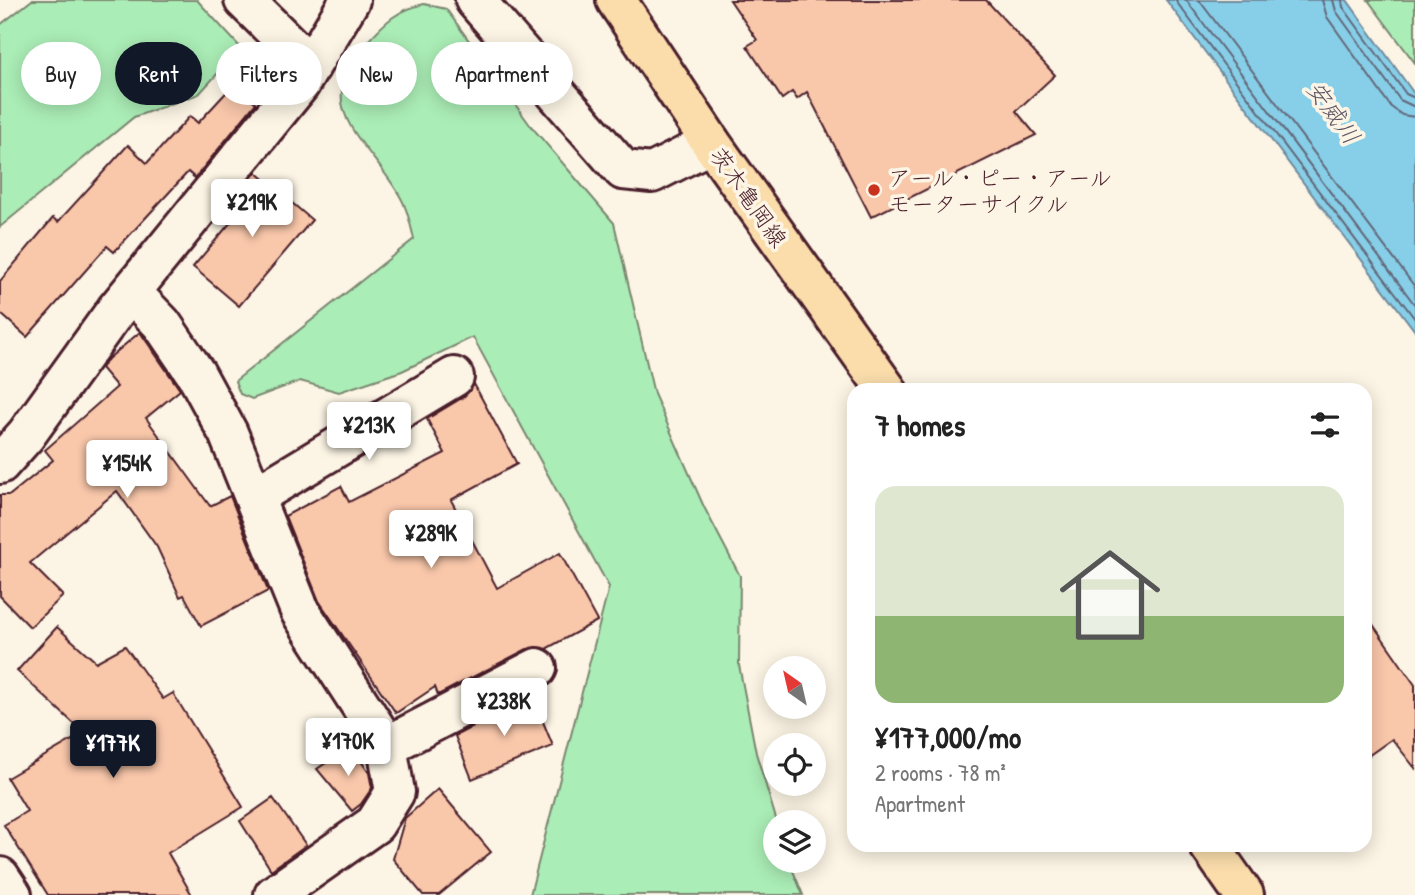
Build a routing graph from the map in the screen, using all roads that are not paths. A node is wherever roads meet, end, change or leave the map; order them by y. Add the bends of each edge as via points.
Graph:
1 (244, 0) edge
2 (350, 0) edge
3 (475, 0) edge
4 (616, 0) edge
5 (287, 42) edge
6 (322, 47) edge
7 (283, 105) edge
8 (711, 143) junction
9 (131, 292) junction
10 (454, 377) dead end
11 (882, 383) edge
12 (0, 464) edge
13 (254, 497) junction
14 (537, 668) dead end
15 (387, 746) junction
16 (1214, 852) edge
17 (0, 877) edge
18 (12, 895) edge
19 (274, 895) edge
20 (1244, 895) edge

1 - 5 street
2 - 6 street
3 - 8 street via 624,170 652,173
4 - 8 main road, 茨木亀岡線
7 - 9 street
8 - 11 main road, 茨木亀岡線
9 - 12 street
9 - 13 street via 162,324 196,374 228,433
10 - 13 street
13 - 15 street via 300,611
14 - 15 street
15 - 19 street via 395,792 375,824
16 - 20 main road
17 - 18 street

